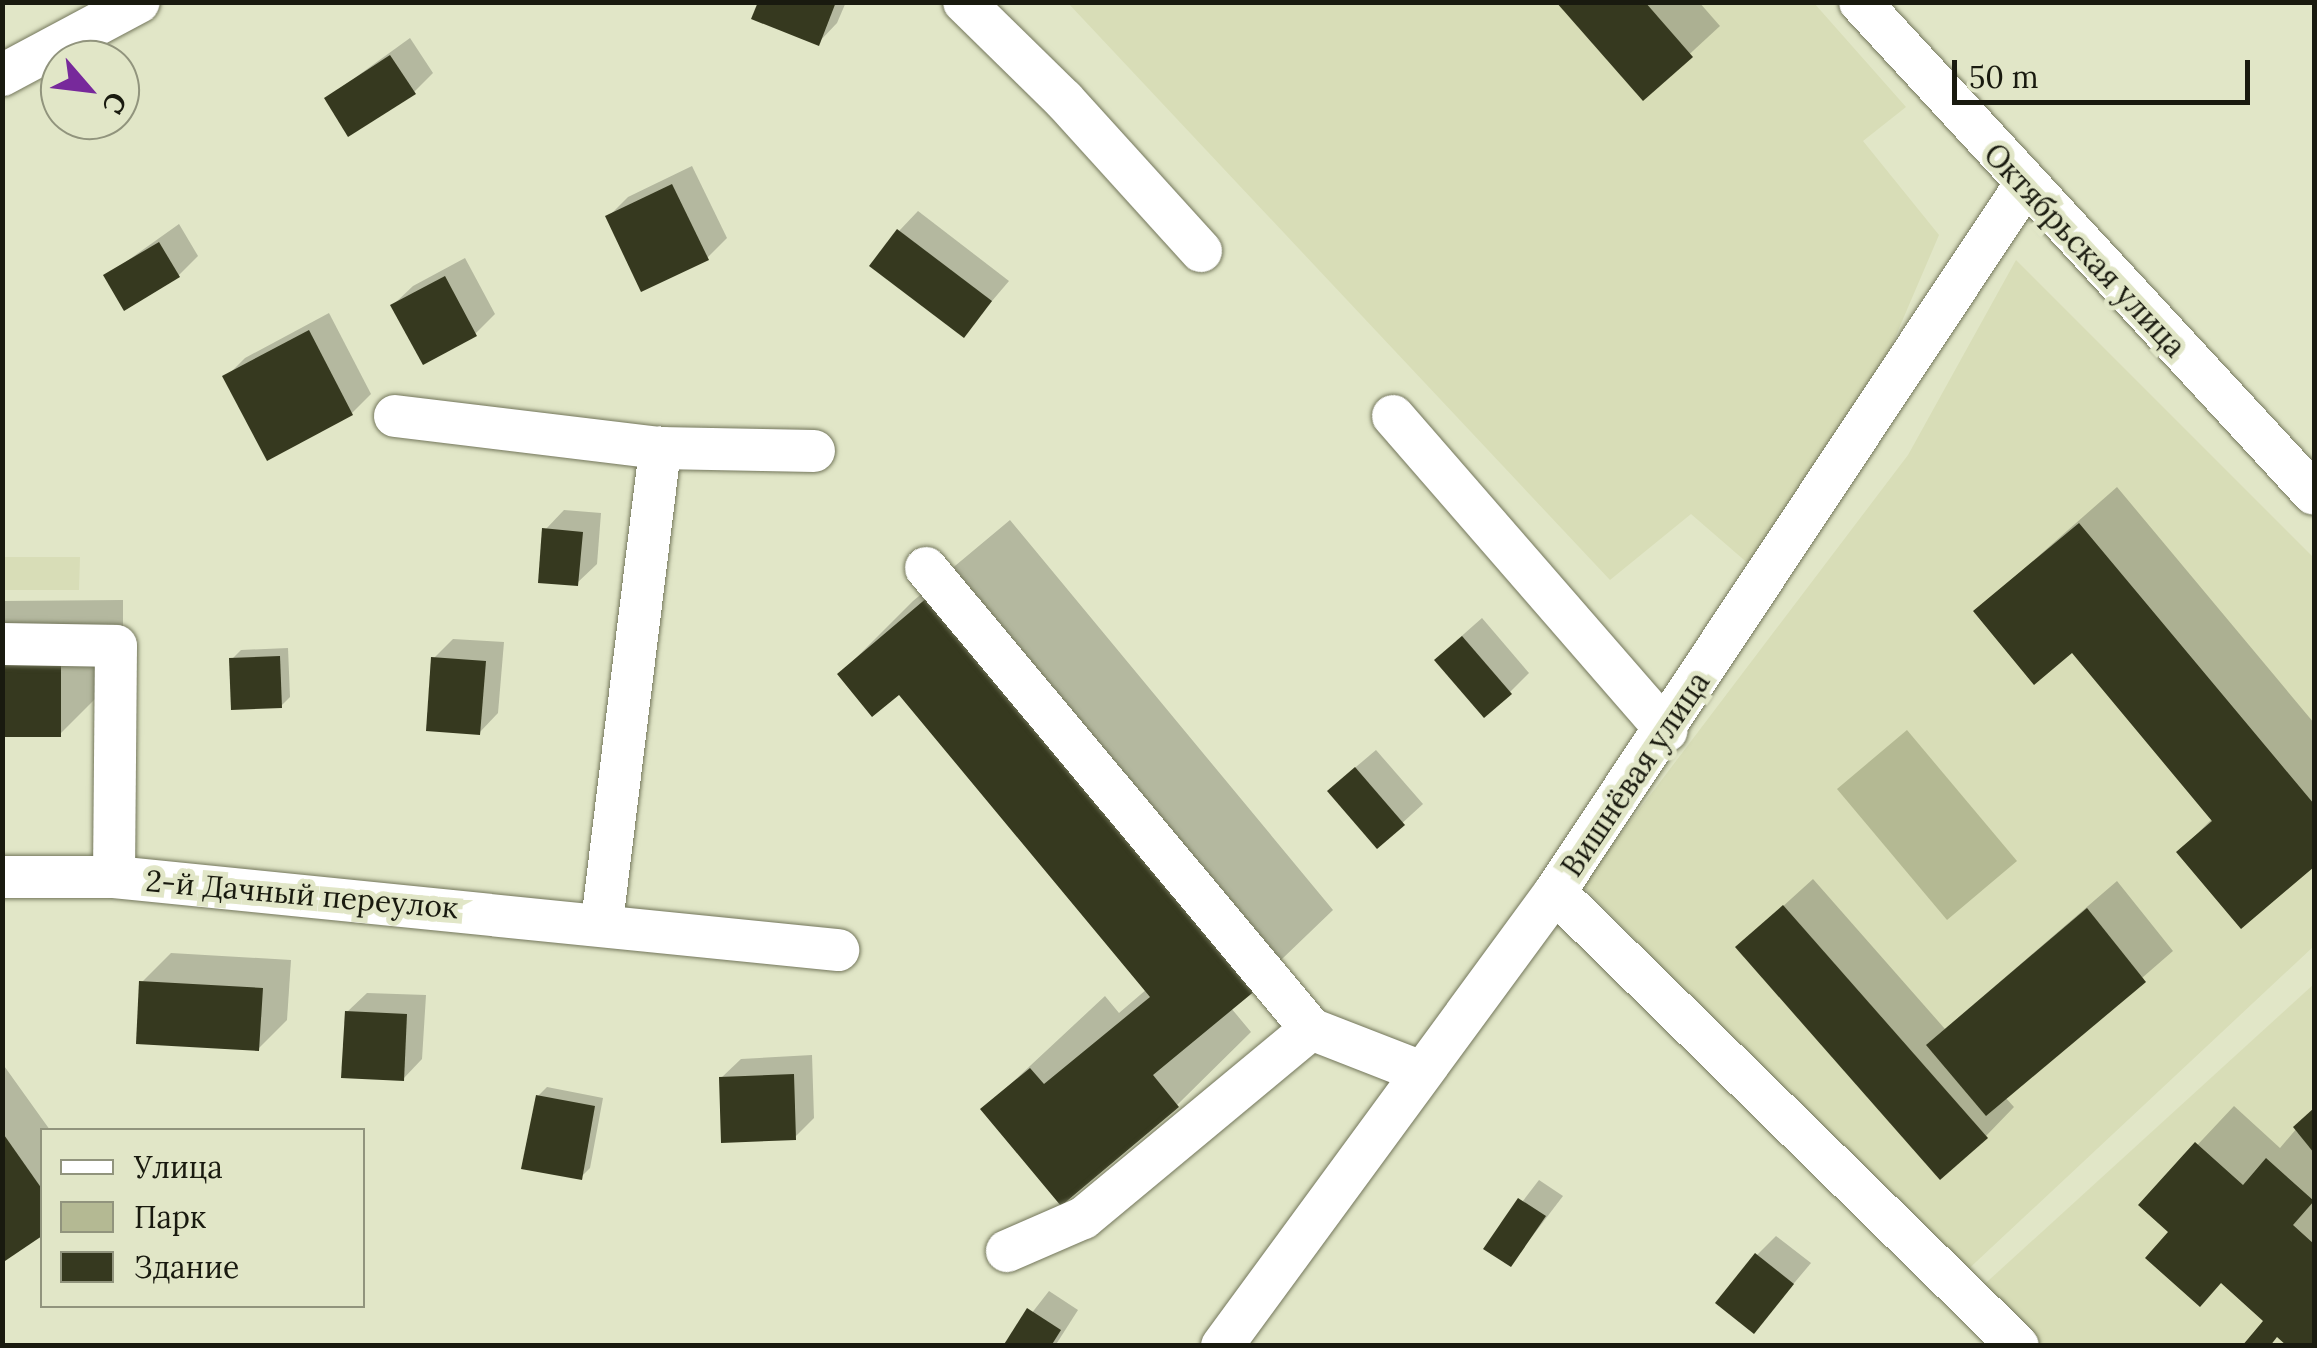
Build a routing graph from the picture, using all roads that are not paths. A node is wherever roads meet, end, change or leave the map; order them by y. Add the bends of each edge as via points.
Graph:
1 (139, 2) edge
2 (964, 2) edge
3 (1860, 2) edge
4 (2, 74) edge
5 (2024, 186) junction
6 (1200, 251) dead end
7 (395, 416) dead end
8 (1393, 416) dead end
9 (660, 448) junction
10 (814, 451) dead end
11 (2314, 494) edge
12 (926, 568) dead end
13 (2, 644) edge
14 (1666, 731) junction
15 (114, 877) junction
16 (2, 878) edge
17 (1556, 892) junction
18 (602, 922) junction
19 (838, 950) dead end
20 (1310, 1030) junction
21 (1419, 1071) junction
22 (1006, 1251) dead end
23 (1222, 1346) edge
24 (2018, 1346) edge

1 - 4 street
2 - 6 street via 1064,100
3 - 5 street, Октябрьская улица
5 - 11 street, Октябрьская улица
5 - 14 street, Вишнёвая улица
7 - 9 street
8 - 14 street
9 - 10 street
9 - 18 street
12 - 20 street
13 - 15 street via 116,646
14 - 17 street, Вишнёвая улица
15 - 16 street, 2-й Дачный переулок
15 - 18 street, 2-й Дачный переулок
17 - 21 street, Вишнёвая улица
17 - 24 street
18 - 19 street, 2-й Дачный переулок
20 - 21 street
20 - 22 street via 1084,1218
21 - 23 street, Вишнёвая улица

